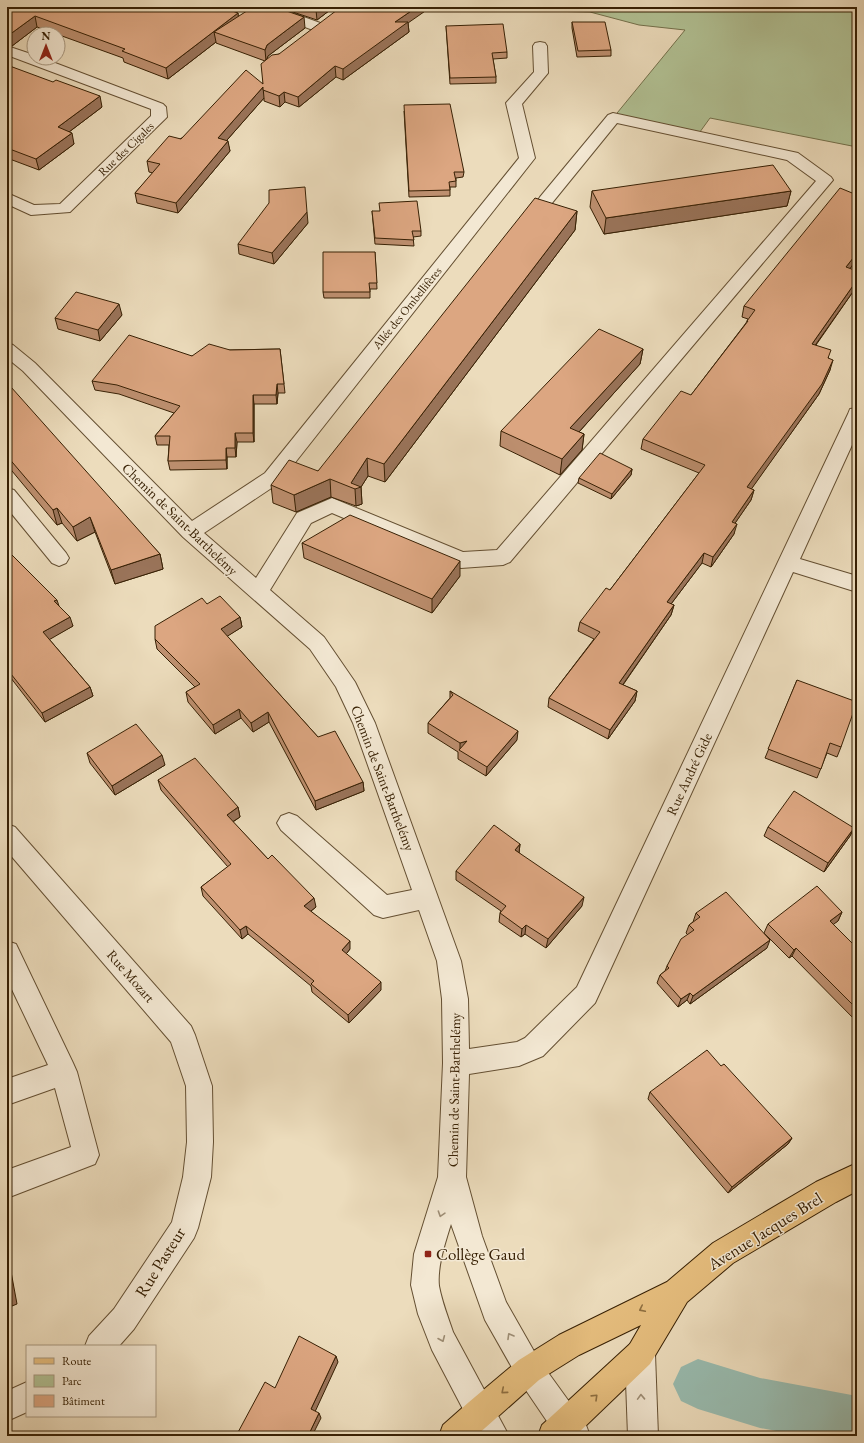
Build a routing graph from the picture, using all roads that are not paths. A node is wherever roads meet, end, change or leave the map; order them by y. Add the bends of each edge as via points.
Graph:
1 (263, 7) edge
2 (306, 37) edge
3 (540, 46) dead end
4 (7, 50) edge
5 (7, 198) edge
6 (546, 200) edge
7 (7, 349) edge
8 (857, 414) edge
9 (7, 495) edge
10 (190, 532) junction
11 (59, 558) dead end
12 (788, 563) junction
13 (857, 584) edge
14 (258, 592) junction
15 (289, 823) dead end
16 (7, 834) edge
17 (427, 898) junction
18 (7, 952) edge
19 (456, 1063) junction
20 (64, 1072) junction
21 (7, 1092) edge
22 (200, 1142) joint
23 (452, 1177) junction
24 (857, 1177) edge
25 (7, 1184) edge
26 (677, 1292) junction
27 (99, 1345) edge
28 (640, 1354) junction
29 (530, 1370) junction
30 (26, 1397) edge
31 (7, 1406) edge
32 (479, 1412) junction
33 (565, 1432) edge
34 (454, 1436) edge
35 (494, 1436) edge
36 (643, 1436) edge

1 - 2 street via 324,23
3 - 10 street, Allée des Ombellifères via 541,73 514,103 527,158 272,478
4 - 5 street, Rue des Cigales via 158,107 159,117 64,209 31,210
6 - 14 street via 613,118 792,156 825,180 503,557 461,560 332,504 304,518
7 - 10 street, Chemin de Saint-Barthelémy via 29,367
8 - 12 street, Rue André Gide
9 - 11 street
10 - 14 street, Chemin de Saint-Barthelémy
12 - 13 street
12 - 19 street, Rue André Gide via 586,995 534,1047 519,1054
14 - 17 street, Chemin de Saint-Barthelémy via 316,643 344,682 364,723
15 - 17 street via 383,907
16 - 22 street, Rue Mozart via 182,1036 199,1086
17 - 19 street, Chemin de Saint-Barthelémy via 449,961 455,999
18 - 20 street
19 - 23 street, Chemin de Saint-Barthelémy
20 - 21 street
20 - 25 street via 86,1154
22 - 27 street, Rue Pasteur via 197,1177 184,1228 124,1319
29 -> 23 street, Chemin de Saint-Barthelémy via 495,1310 468,1236
23 -> 32 street, Chemin de Saint-Barthelémy via 428,1254 426,1285 432,1314 442,1340
24 - 26 main road, Avenue Jacques Brel via 826,1192 723,1253
26 - 28 main road, Avenue Jacques Brel
26 -> 29 main road, Avenue Jacques Brel via 569,1344
33 -> 28 main road, Avenue Jacques Brel
36 -> 28 street
29 -> 32 main road, Avenue Jacques Brel
29 - 33 street, Chemin de Saint-Barthelémy
30 - 31 street
32 - 34 main road, Avenue Jacques Brel
32 - 35 street, Chemin de Saint-Barthelémy

